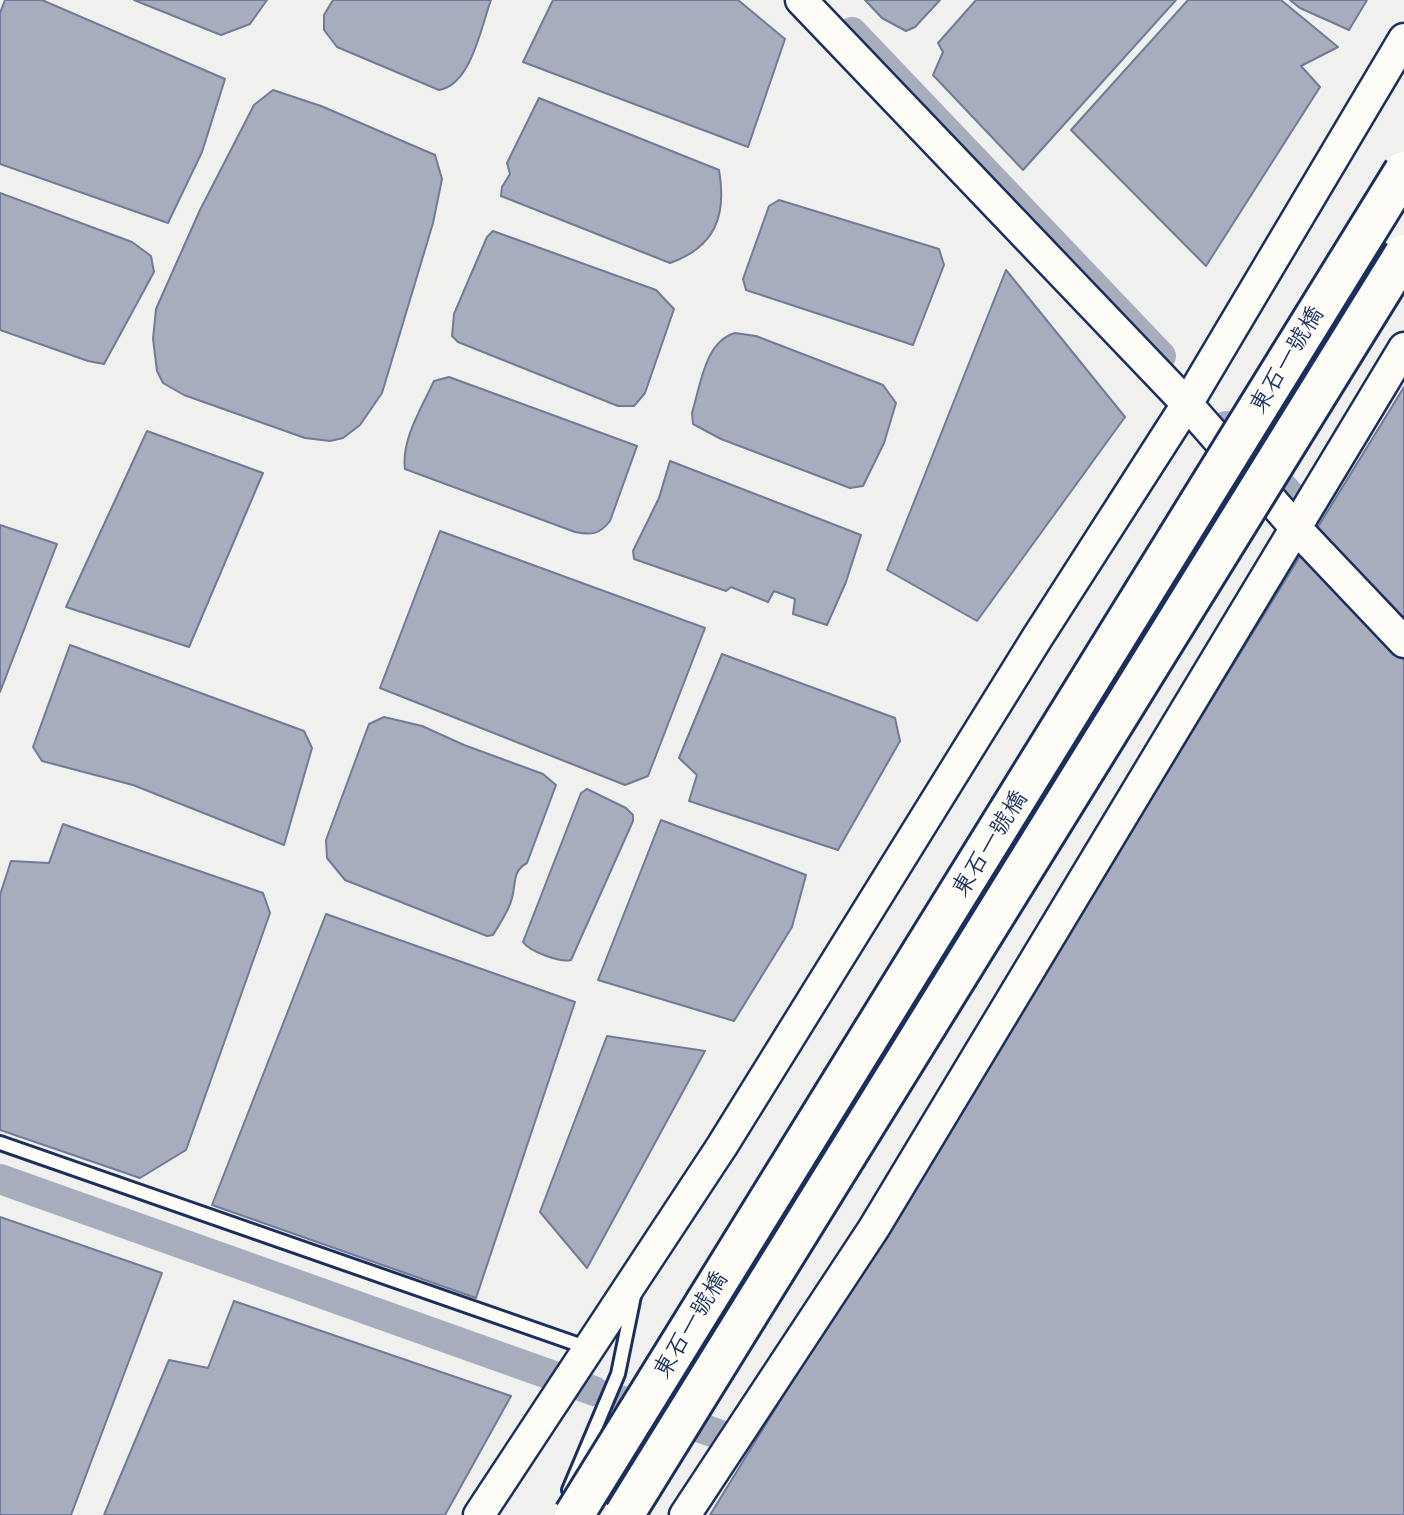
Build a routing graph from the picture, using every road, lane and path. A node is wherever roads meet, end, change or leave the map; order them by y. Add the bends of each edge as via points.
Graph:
1 (801, 0) edge
2 (1404, 39) edge
3 (1404, 171) edge
4 (1404, 254) edge
5 (1404, 348) edge
6 (1186, 404) junction
7 (1294, 526) junction
8 (1404, 642) edge
9 (0, 1143) edge
10 (639, 1272) junction
11 (589, 1349) junction
12 (479, 1515) edge
13 (559, 1515) edge
14 (574, 1515) edge
15 (624, 1515) edge
16 (685, 1515) edge

1 - 6 street
2 - 6 street
3 - 14 highway, 東石一號橋, bridge
4 - 15 highway, 東石一號橋, bridge
5 - 7 street
6 - 7 street
6 - 10 street
7 - 8 street
7 - 16 street via 874,1228
9 - 11 lane
10 - 11 street
10 - 13 lane via 618,1374
11 - 12 street

